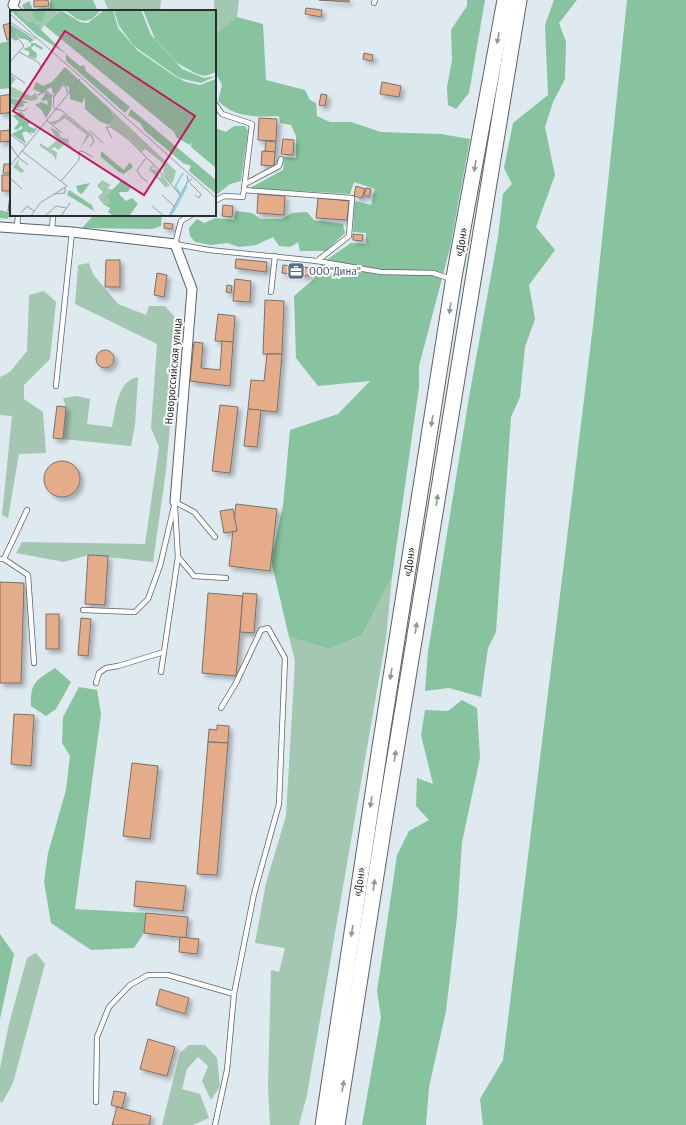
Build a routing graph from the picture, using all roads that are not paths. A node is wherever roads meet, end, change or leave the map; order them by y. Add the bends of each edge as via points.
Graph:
1 (505, 0) edge
2 (519, 0) edge
3 (216, 105) edge
4 (281, 159) dead end
5 (244, 187) junction
6 (216, 201) edge
7 (18, 216) edge
8 (53, 216) edge
9 (189, 216) edge
10 (0, 227) edge
11 (17, 228) junction
12 (52, 230) junction
13 (72, 232) junction
14 (175, 244) junction
15 (275, 256) junction
16 (317, 261) junction
17 (454, 279) junction
18 (271, 292) dead end
19 (56, 386) dead end
20 (175, 502) junction
21 (27, 510) dead end
22 (215, 537) dead end
23 (178, 557) junction
24 (2, 559) edge
25 (226, 578) dead end
26 (83, 610) dead end
27 (164, 652) junction
28 (34, 663) dead end
29 (161, 672) dead end
30 (96, 683) dead end
31 (221, 708) dead end
32 (234, 994) junction
33 (96, 1102) dead end
34 (214, 1125) edge
35 (323, 1125) edge
36 (337, 1125) edge

1 -> 17 highway, «Дон»
36 -> 2 highway, «Дон»
3 - 5 lane via 222,114 252,124
4 - 5 lane via 280,166
5 - 6 lane via 243,197 224,196
5 - 16 lane via 352,198 349,236
7 - 11 lane
8 - 12 lane
9 - 14 lane via 181,221
10 - 11 street
11 - 12 street
12 - 13 street
13 - 14 street
13 - 19 lane
14 - 15 lane
14 - 20 street, Новороссийская улица via 192,289
15 - 16 lane
15 - 18 lane
16 - 17 lane via 380,272 433,273
17 -> 35 highway, «Дон»
20 - 22 lane via 194,512
20 - 23 lane
20 - 26 lane via 160,566 148,599 135,612
21 - 24 lane
23 - 25 lane via 194,576
23 - 27 lane
24 - 28 lane via 28,575
27 - 29 lane
27 - 30 lane via 106,668 99,673
31 - 32 lane via 261,630 268,628 285,658 280,804 254,894
32 - 33 lane via 168,976 148,975 130,985 109,1007 97,1037
32 - 34 lane via 227,1070

